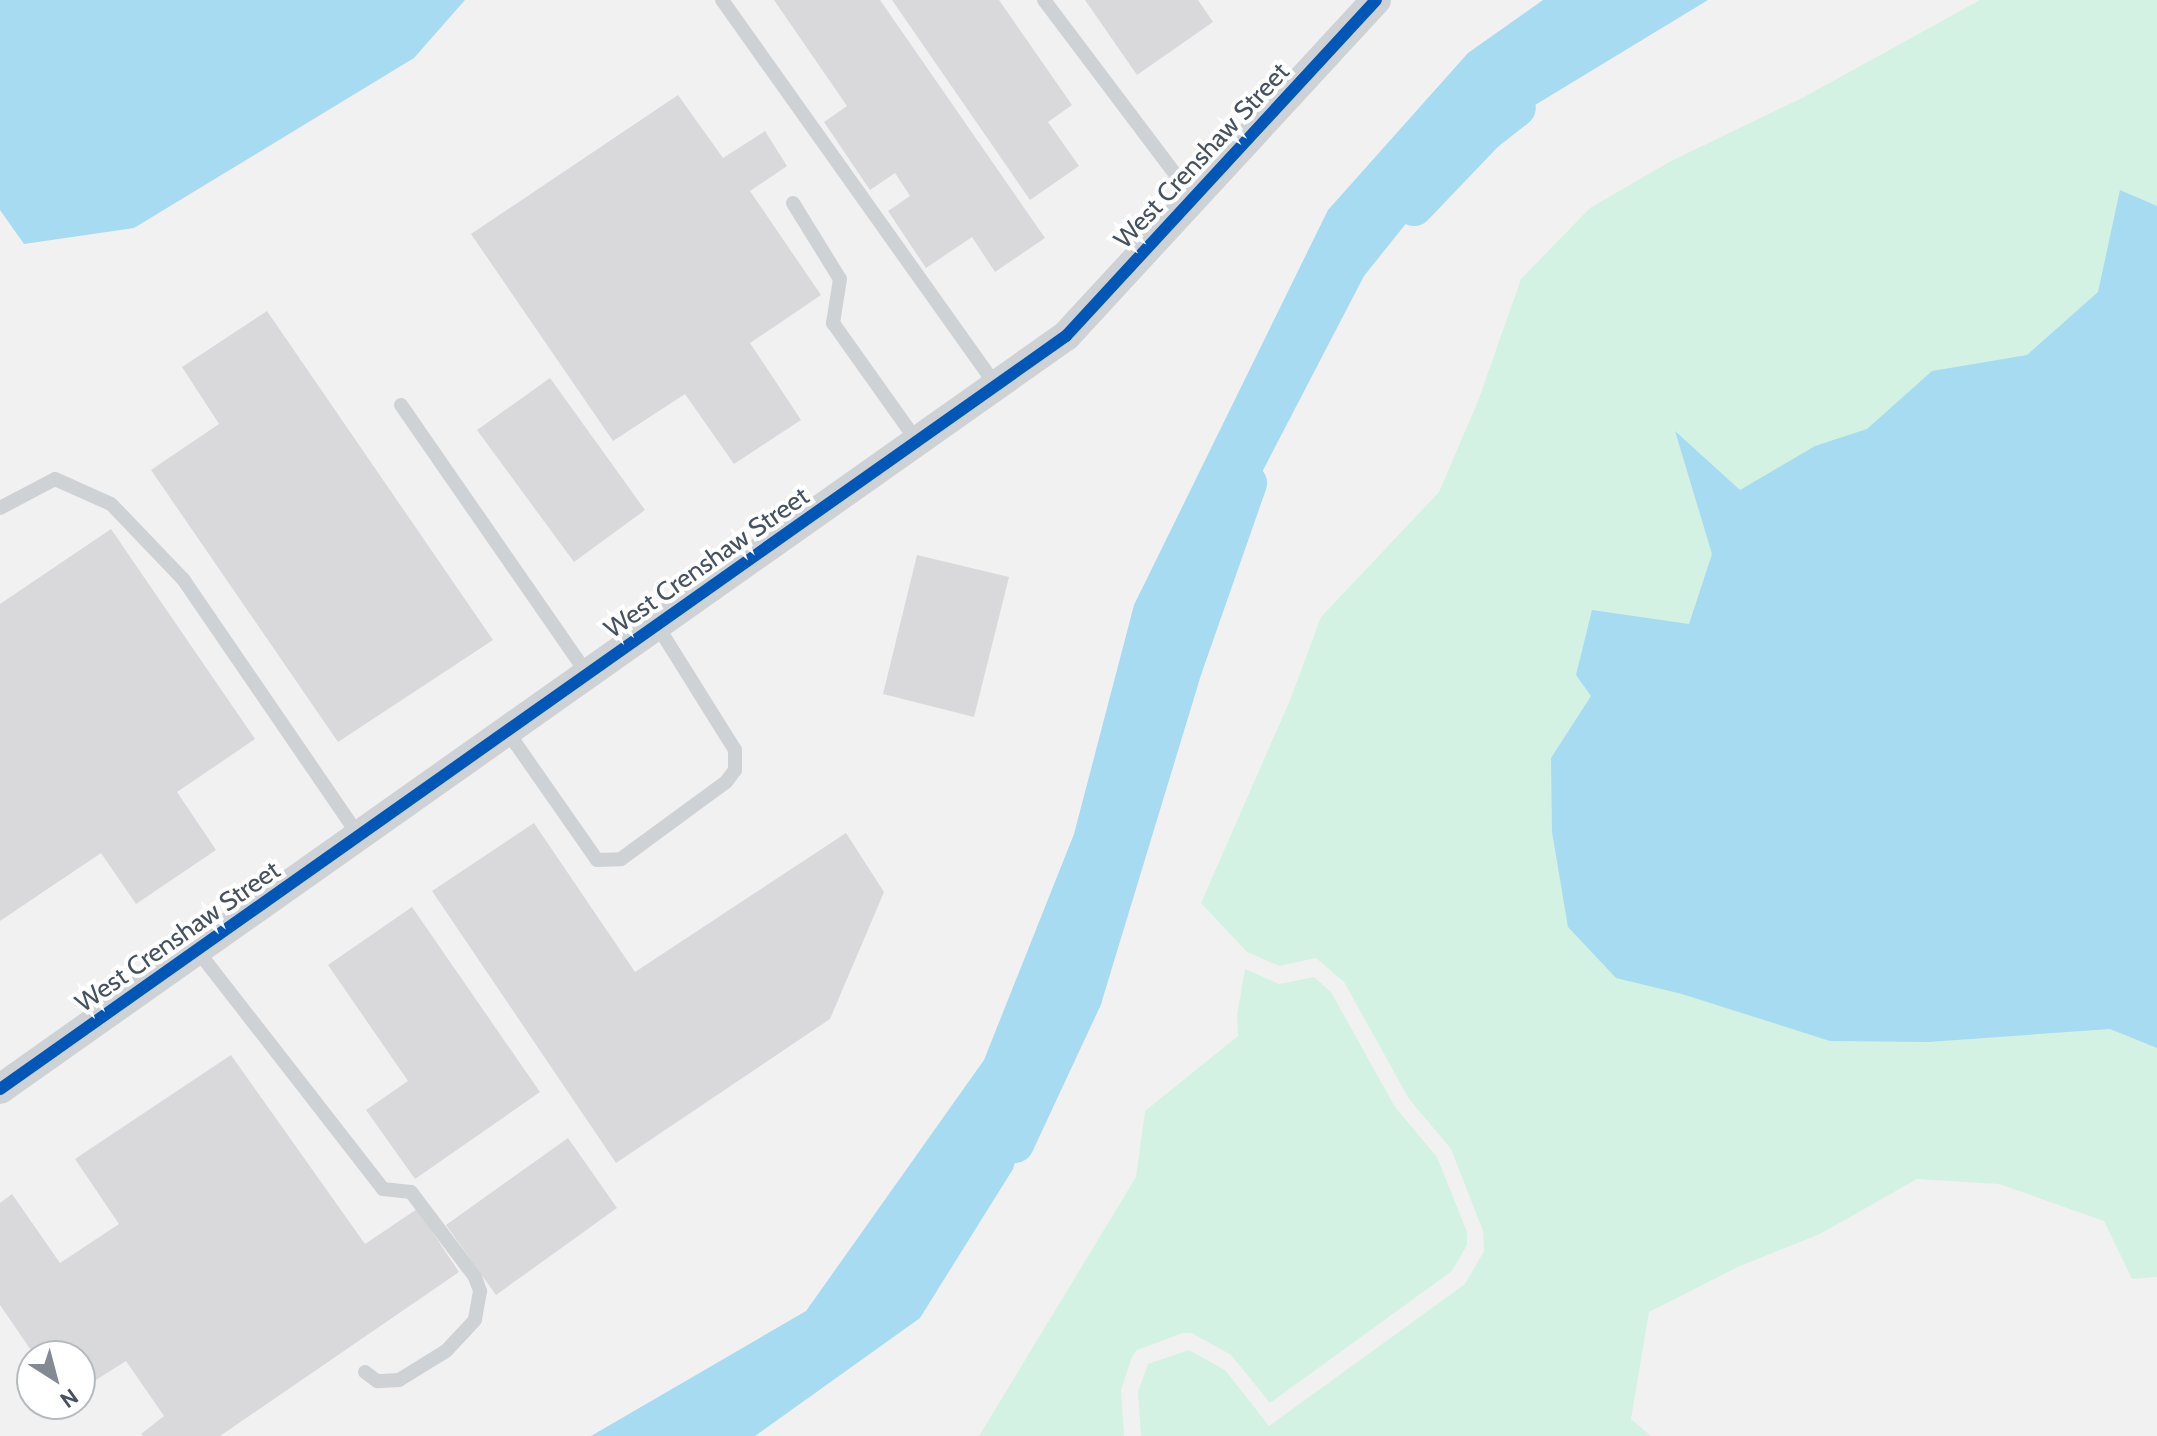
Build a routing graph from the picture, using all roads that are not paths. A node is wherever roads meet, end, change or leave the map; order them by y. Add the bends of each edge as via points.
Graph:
1 (722, 0) edge
2 (1044, 0) edge
3 (1376, 0) edge
4 (1193, 198) junction
5 (793, 203) dead end
6 (996, 385) junction
7 (401, 405) dead end
8 (917, 441) junction
9 (0, 508) edge
10 (657, 625) junction
11 (587, 674) junction
12 (507, 731) junction
13 (359, 836) junction
14 (197, 950) junction
15 (0, 1089) edge
16 (365, 1372) dead end

1 - 6 lane
2 - 4 lane
3 - 4 street, West Crenshaw Street
4 - 6 street, West Crenshaw Street via 1066,336
5 - 8 lane via 840,279 833,323
6 - 8 street, West Crenshaw Street
7 - 11 lane
8 - 10 street, West Crenshaw Street
9 - 13 lane via 55,479 111,504 183,579
10 - 11 street, West Crenshaw Street
10 - 12 lane via 735,750 735,770 621,859 597,860
11 - 12 street, West Crenshaw Street
12 - 13 street, West Crenshaw Street
13 - 14 street, West Crenshaw Street
14 - 15 street, West Crenshaw Street
14 - 16 lane via 383,1189 411,1192 475,1277 481,1303 475,1320 446,1351 399,1380 377,1381

